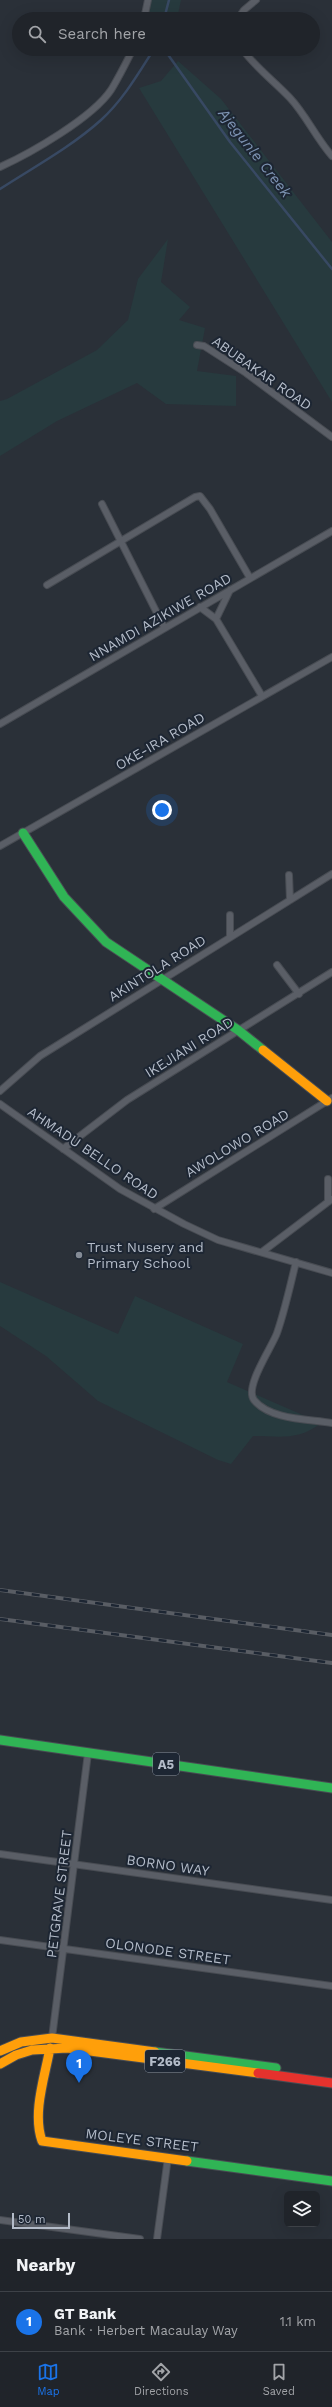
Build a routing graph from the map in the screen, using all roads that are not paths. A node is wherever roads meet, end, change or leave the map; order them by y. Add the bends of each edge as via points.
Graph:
1 (148, 0) edge
2 (256, 0) edge
3 (145, 12) edge
4 (243, 12) edge
5 (129, 56) edge
6 (248, 56) edge
7 (332, 156) edge
8 (0, 167) edge
9 (197, 345) dead end
10 (332, 437) edge
11 (102, 504) dead end
12 (332, 531) edge
13 (120, 542) junction
14 (250, 578) junction
15 (47, 585) dead end
16 (230, 590) junction
17 (200, 607) junction
18 (216, 619) junction
19 (164, 627) junction
20 (332, 657) edge
21 (262, 696) junction
22 (0, 724) edge
23 (23, 833) junction
24 (0, 846) edge
25 (332, 874) edge
26 (289, 875) dead end
27 (290, 900) junction
28 (230, 915) dead end
29 (230, 937) junction
30 (277, 965) dead end
31 (332, 972) edge
32 (160, 980) junction
33 (299, 994) junction
34 (238, 1030) junction
35 (0, 1090) edge
36 (329, 1099) edge
37 (0, 1104) edge
38 (63, 1149) junction
39 (328, 1179) dead end
40 (330, 1201) edge
41 (154, 1209) junction
42 (262, 1252) junction
43 (296, 1262) junction
44 (332, 1274) edge
45 (332, 1423) edge
46 (0, 1740) edge
47 (88, 1753) junction
48 (332, 1788) edge
49 (0, 1854) edge
50 (74, 1864) junction
51 (332, 1900) edge
52 (0, 1940) edge
53 (65, 1950) junction
54 (332, 1986) edge
55 (52, 2038) junction
56 (50, 2048) junction
57 (0, 2051) edge
58 (0, 2064) edge
59 (332, 2075) edge
60 (332, 2083) edge
61 (168, 2157) junction
62 (332, 2181) edge
63 (0, 2220) edge
64 (140, 2239) edge
65 (157, 2239) edge

1 - 3 street
2 - 4 street
5 - 8 street via 110,91 96,105 52,140
6 - 7 street via 291,98
9 - 10 street, ABUBAKAR ROAD via 204,346 246,373
11 - 13 street
12 - 14 street, NNAMDI AZIKIWE ROAD
13 - 14 street via 195,497 202,496
13 - 15 street
13 - 19 street
14 - 16 street, NNAMDI AZIKIWE ROAD
16 - 17 street, NNAMDI AZIKIWE ROAD
16 - 18 street
17 - 18 street
17 - 19 street, NNAMDI AZIKIWE ROAD
18 - 21 street
19 - 22 street, NNAMDI AZIKIWE ROAD
20 - 21 street, OKE-IRA ROAD
21 - 23 street, OKE-IRA ROAD
23 - 24 street, OKE-IRA ROAD
23 - 32 main road via 64,896 85,920 106,942
25 - 27 street, AKINTOLA ROAD
26 - 27 street
27 - 29 street, AKINTOLA ROAD
28 - 29 street
29 - 32 street, AKINTOLA ROAD
30 - 33 street
31 - 33 street, IKEJIANI ROAD
32 - 34 main road
32 - 35 street, AKINTOLA ROAD via 40,1056
33 - 34 street, IKEJIANI ROAD
34 - 36 main road
34 - 38 street, IKEJIANI ROAD via 127,1100
36 - 41 street, AWOLOWO ROAD
37 - 38 street, AHMADU BELLO ROAD
38 - 41 street, AHMADU BELLO ROAD via 120,1189
39 - 40 street
40 - 42 street
41 - 42 street, AHMADU BELLO ROAD via 218,1240
42 - 43 street, AHMADU BELLO ROAD
43 - 44 street, AHMADU BELLO ROAD
43 - 45 street via 277,1334 255,1377 253,1399 263,1408 276,1414
46 - 47 main road, A5
47 - 48 main road, A5
47 - 50 street, PETGRAVE STREET
49 - 50 street, BORNO WAY
50 - 51 street, BORNO WAY
50 - 53 street, PETGRAVE STREET
52 - 53 street, OLONODE STREET
53 - 54 street, OLONODE STREET
53 - 55 street, PETGRAVE STREET
55 - 57 main road, F266 via 22,2042
55 - 59 main road, F266
56 - 58 main road, F266 via 20,2053
56 - 60 main road, F266
56 - 61 main road, MOLEYE STREET via 39,2121 38,2136 42,2141
61 - 62 main road, MOLEYE STREET
61 - 65 street
63 - 64 street

